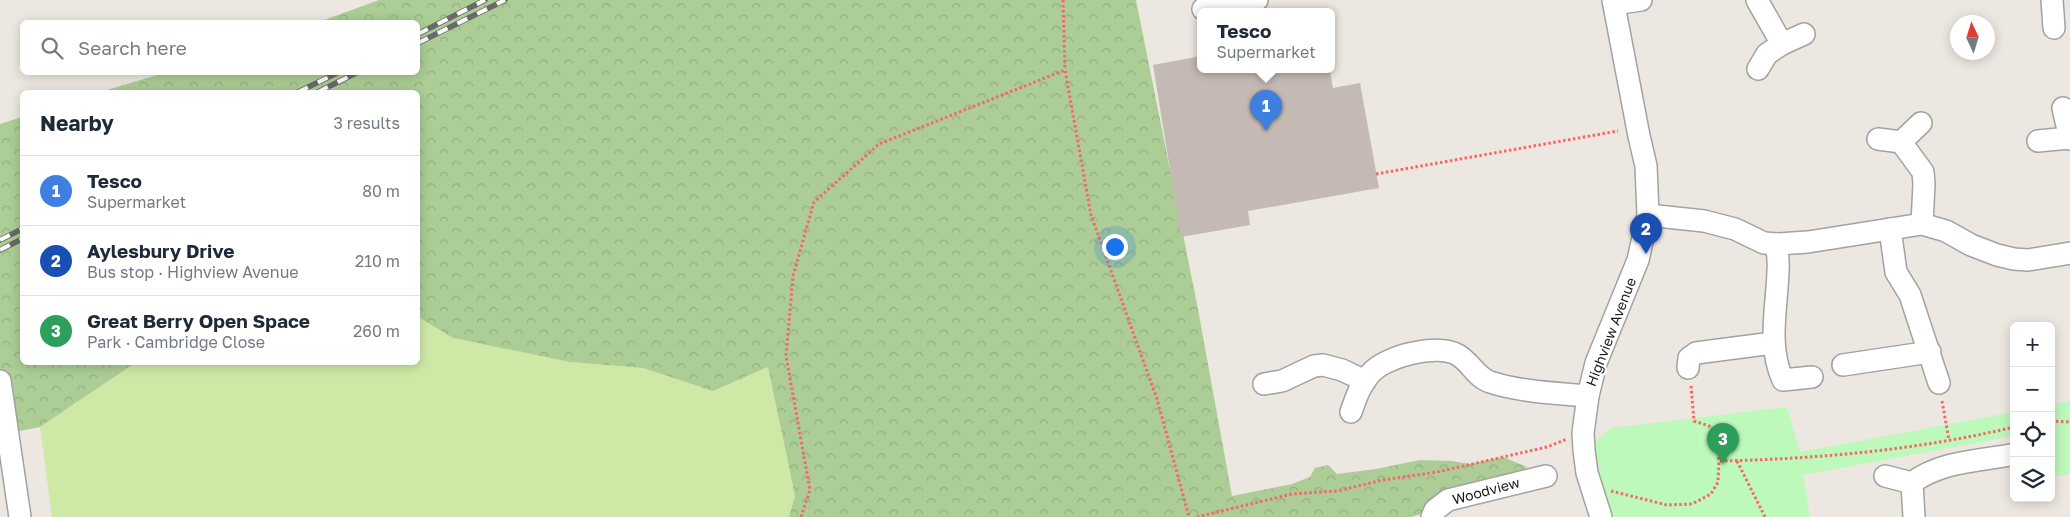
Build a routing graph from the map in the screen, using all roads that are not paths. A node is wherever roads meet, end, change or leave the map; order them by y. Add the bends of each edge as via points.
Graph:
1 (1257, 0) edge
2 (1641, 0) edge
3 (1757, 0) edge
4 (2052, 0) edge
5 (1614, 2) edge
6 (1209, 8) edge
7 (2054, 28) dead end
8 (1804, 34) dead end
9 (1782, 44) junction
10 (1758, 69) dead end
11 (2063, 108) dead end
12 (1921, 123) dead end
13 (2070, 138) edge
14 (1878, 139) dead end
15 (1901, 142) junction
16 (2038, 142) dead end
17 (1648, 215) junction
18 (1922, 224) junction
19 (1890, 229) junction
20 (1777, 244) junction
21 (2070, 253) edge
22 (1773, 344) junction
23 (1930, 352) junction
24 (1843, 365) dead end
25 (1688, 368) road end
26 (1812, 377) dead end
27 (1365, 381) junction
28 (1939, 383) road end
29 (1264, 384) dead end
30 (1, 392) edge
31 (1588, 396) junction
32 (1351, 412) dead end
33 (2010, 455) dead end
34 (1546, 476) dead end
35 (1884, 476) dead end
36 (1912, 483) junction
37 (1598, 508) edge
38 (20, 517) edge
39 (1432, 517) edge
40 (1914, 517) edge

1 - 6 street
2 - 5 street
3 - 9 street
4 - 7 street
5 - 17 street, Highview Avenue via 1646,166
8 - 9 street
9 - 10 street via 1767,54
11 - 13 street
12 - 15 street
13 - 16 street
14 - 15 street
15 - 18 street via 1923,172
17 - 20 street via 1704,221
17 - 31 street, Highview Avenue via 1638,260 1596,363
18 - 19 street
18 - 21 street via 2014,259
19 - 20 street
19 - 23 street via 1896,272 1910,295
20 - 22 street
22 - 25 street via 1696,353 1690,358
22 - 26 street via 1783,380
23 - 24 street
23 - 28 street
27 - 29 street via 1323,365 1282,381
27 - 31 street via 1381,365 1418,351 1445,350 1458,355 1487,381 1530,391
27 - 32 street
30 - 38 street
31 - 37 street, Highview Avenue via 1583,433 1588,473
33 - 36 street via 1948,466
34 - 39 street, Woodview via 1448,500 1435,510
35 - 36 street
36 - 40 street

